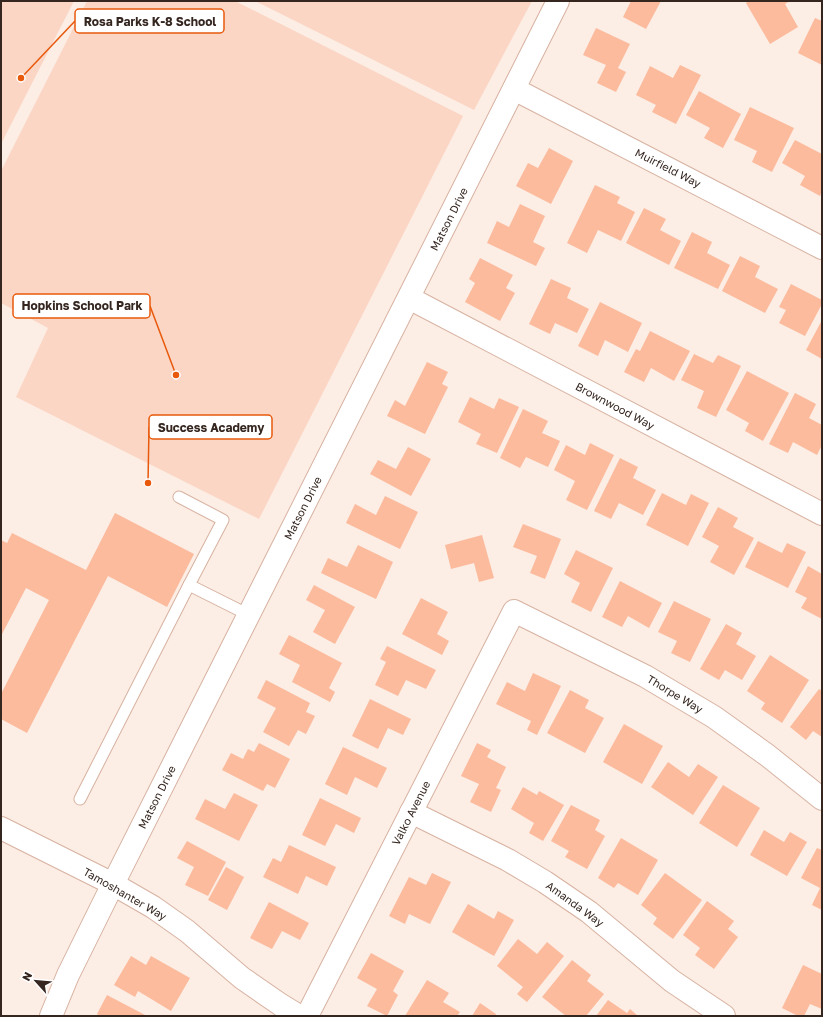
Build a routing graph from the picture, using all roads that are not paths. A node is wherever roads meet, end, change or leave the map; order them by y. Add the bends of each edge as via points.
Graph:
1 (558, 1) edge
2 (514, 89) junction
3 (822, 248) edge
4 (408, 298) junction
5 (179, 497) dead end
6 (822, 514) edge
7 (189, 585) junction
8 (514, 611) joint
9 (249, 615) junction
10 (822, 798) edge
11 (80, 799) dead end
12 (411, 812) junction
13 (1, 828) edge
14 (113, 884) junction
15 (50, 1016) edge
16 (299, 1016) edge
17 (308, 1016) edge
18 (724, 1016) edge

1 - 2 street, Matson Drive
2 - 3 street, Muirfield Way
2 - 4 street, Matson Drive
4 - 6 street, Brownwood Way
4 - 9 street, Matson Drive
5 - 7 lane via 223,520
7 - 9 lane
7 - 11 lane
8 - 10 street, Thorpe Way via 645,676 714,717
8 - 12 street, Valko Avenue
9 - 14 street, Matson Drive
12 - 17 street, Valko Avenue
12 - 18 street, Amanda Way via 508,860 545,882 589,912 672,981
13 - 14 street, Tamoshanter Way
14 - 15 street, Matson Drive
14 - 16 street, Tamoshanter Way via 153,907 187,931 242,978

